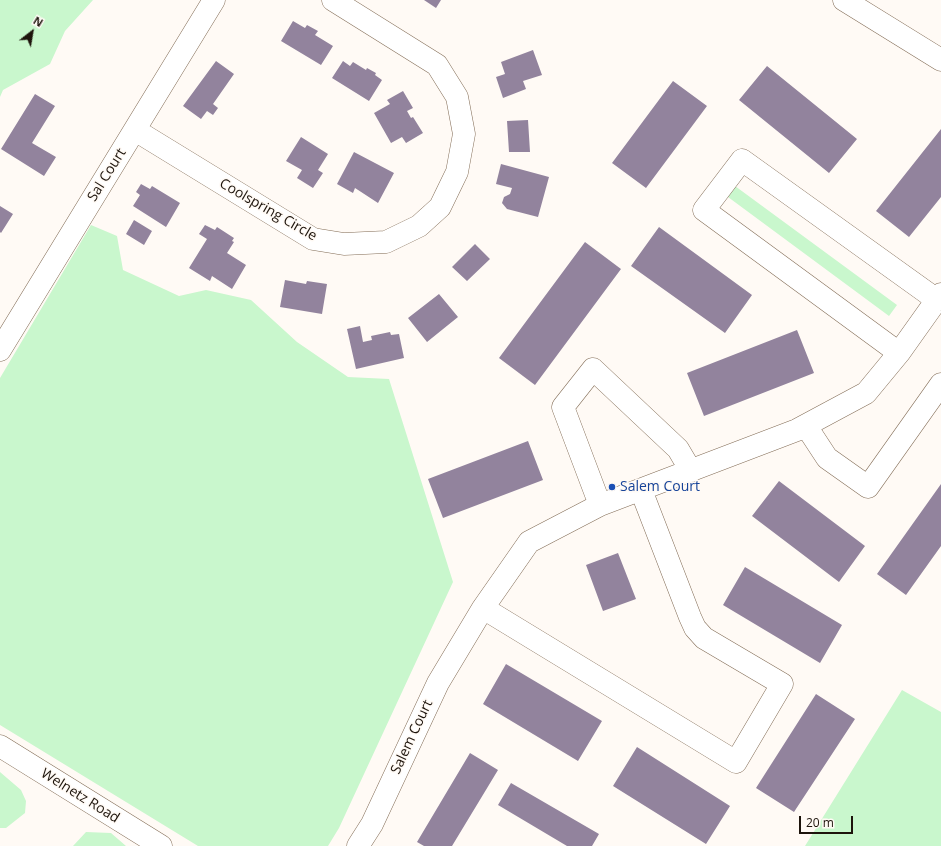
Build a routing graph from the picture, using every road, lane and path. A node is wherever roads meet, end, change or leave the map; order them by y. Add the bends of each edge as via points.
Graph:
1 (214, 0) edge
2 (333, 0) edge
3 (844, 0) edge
4 (941, 60) edge
5 (135, 130) junction
6 (939, 297) edge
7 (0, 350) edge
8 (899, 353) junction
9 (941, 384) edge
10 (806, 426) junction
11 (691, 471) junction
12 (641, 490) junction
13 (600, 505) junction
14 (483, 608) junction
15 (0, 746) edge
16 (363, 844) edge
17 (161, 846) edge

1 - 5 street, Sal Court
2 - 5 street, Coolspring Circle via 437,65 457,97 464,134 457,172 440,207 419,226 386,242 344,244 313,239
3 - 4 street
5 - 7 street, Sal Court
6 - 8 street, Salem Court
6 - 8 street via 742,160 704,210
8 - 10 street, Salem Court via 866,393
9 - 10 street via 868,487 826,458
10 - 11 street, Salem Court
11 - 12 street, Salem Court
11 - 13 street via 678,449 593,369 563,407
12 - 13 street, Salem Court
12 - 14 street via 695,628 704,638 782,684 736,762
13 - 14 street, Salem Court via 529,542
14 - 16 street, Salem Court via 438,683
15 - 17 street, Welnetz Road

